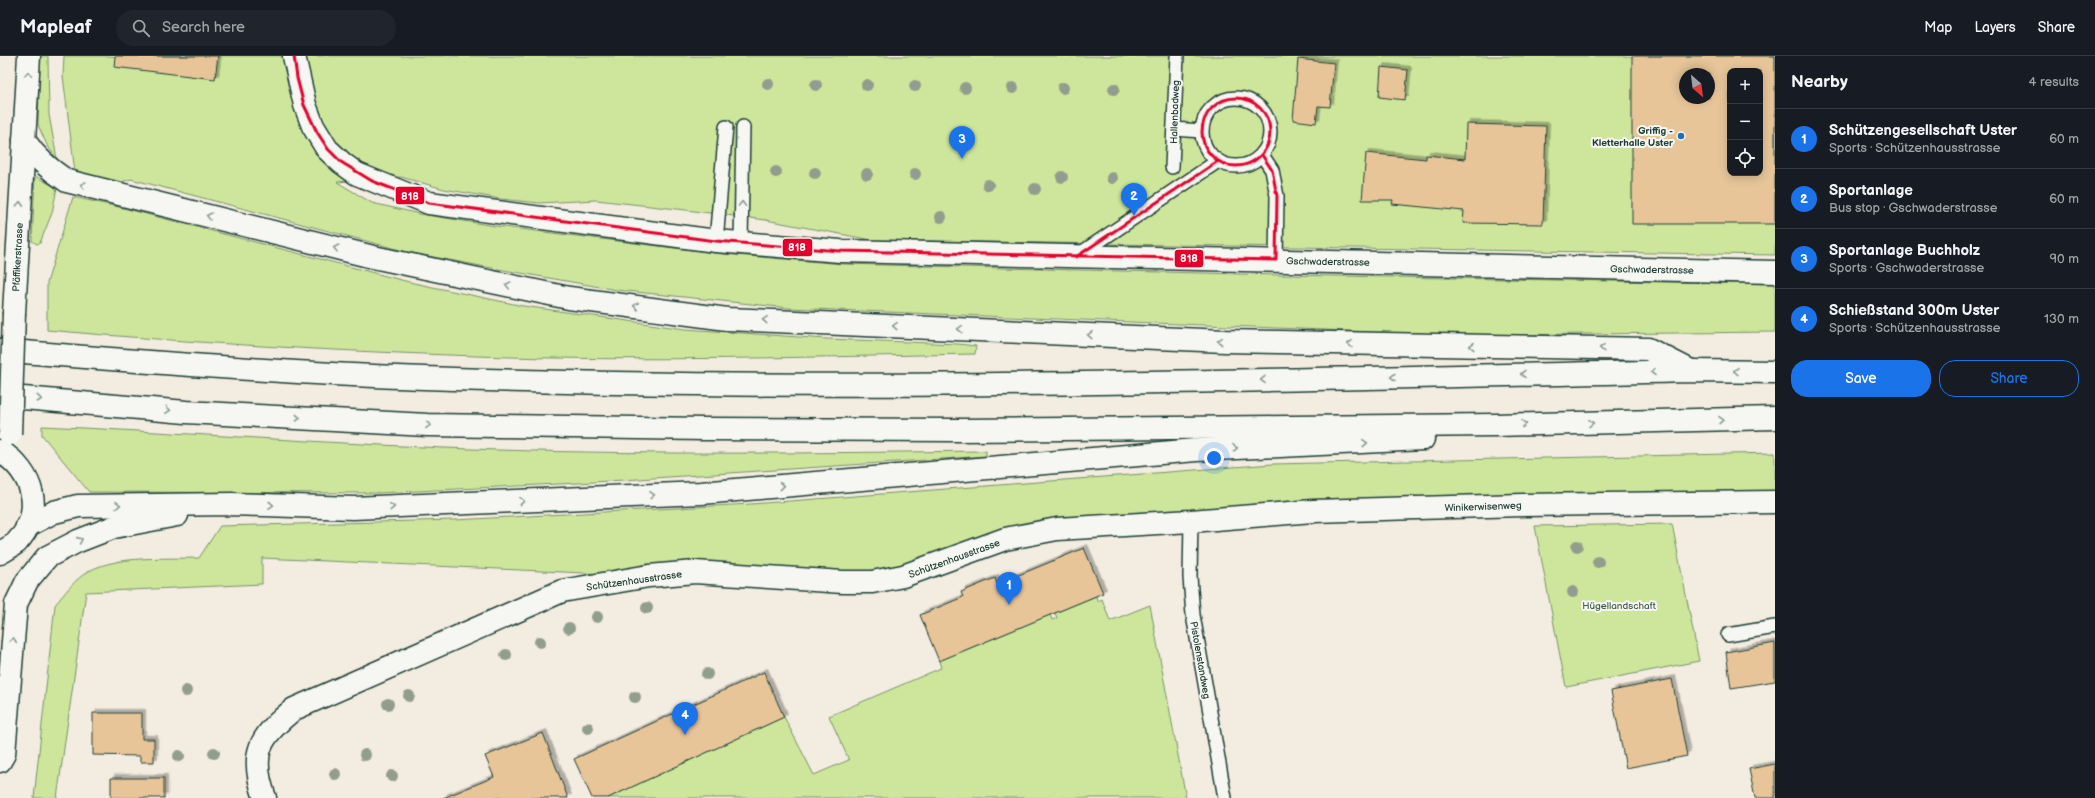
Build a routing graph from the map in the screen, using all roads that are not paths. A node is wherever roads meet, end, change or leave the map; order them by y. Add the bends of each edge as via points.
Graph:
1 (29, 56) edge
2 (294, 56) edge
3 (1177, 56) edge
4 (726, 127) dead end
5 (744, 127) dead end
6 (1174, 129) junction
7 (1201, 131) junction
8 (24, 140) junction
9 (1262, 155) junction
10 (1218, 161) junction
11 (1172, 167) dead end
12 (716, 241) junction
13 (741, 243) junction
14 (1076, 257) junction
15 (1276, 260) junction
16 (1775, 272) edge
17 (0, 350) edge
18 (1692, 371) junction
19 (1775, 372) edge
20 (0, 396) edge
21 (1775, 418) edge
22 (1496, 425) junction
23 (8, 448) edge
24 (1775, 502) edge
25 (232, 504) junction
26 (1191, 521) junction
27 (27, 526) junction
28 (0, 553) edge
29 (1775, 627) edge
30 (1728, 635) dead end
31 (0, 761) edge
32 (265, 798) edge
33 (1225, 798) edge

8 -> 1 main road, Pfäffikerstrasse
2 - 12 main road, Gschwaderstrasse via 305,105 313,126 327,149 357,174 429,204
3 - 6 lane, Hallenbadweg
4 - 12 lane
13 -> 5 lane
6 - 7 lane
6 - 11 lane, Hallenbadweg
7 - 9 lane via 1210,109 1220,101 1231,97 1254,102 1263,110 1269,121 1271,133
7 - 10 lane via 1203,143
18 -> 8 main road via 1648,348 1225,341 743,319 577,299 373,257 67,181 35,156
23 -> 8 main road, Pfäffikerstrasse, bridge
9 - 10 lane via 1253,162 1241,166 1229,166
9 - 15 lane via 1272,170 1277,196
10 - 14 lane
12 - 13 main road, Gschwaderstrasse
13 - 14 main road, Gschwaderstrasse via 840,251
14 - 15 main road, Gschwaderstrasse
15 - 16 main road, Gschwaderstrasse
18 -> 17 main road via 953,384 711,383 402,377 181,366
19 -> 18 main road
20 -> 22 main road via 186,412 427,425 966,430
22 -> 21 main road
25 -> 22 main road via 353,508 701,493 1196,450 1414,440
23 - 27 main road via 32,489 33,505
24 - 26 main road, Winikerwisenweg via 1313,511
27 -> 25 main road via 54,512 78,506
31 -> 25 main road via 4,754 16,604 27,581 47,557 114,527
26 - 32 main road, Schützenhausstrasse via 1057,529 1005,539 903,576 872,582 695,572 650,576 562,591 294,709 272,728 258,752 258,776
26 - 33 lane, Pistolenstandweg via 1190,577 1193,615
27 - 28 main road via 15,543
29 - 30 lane

